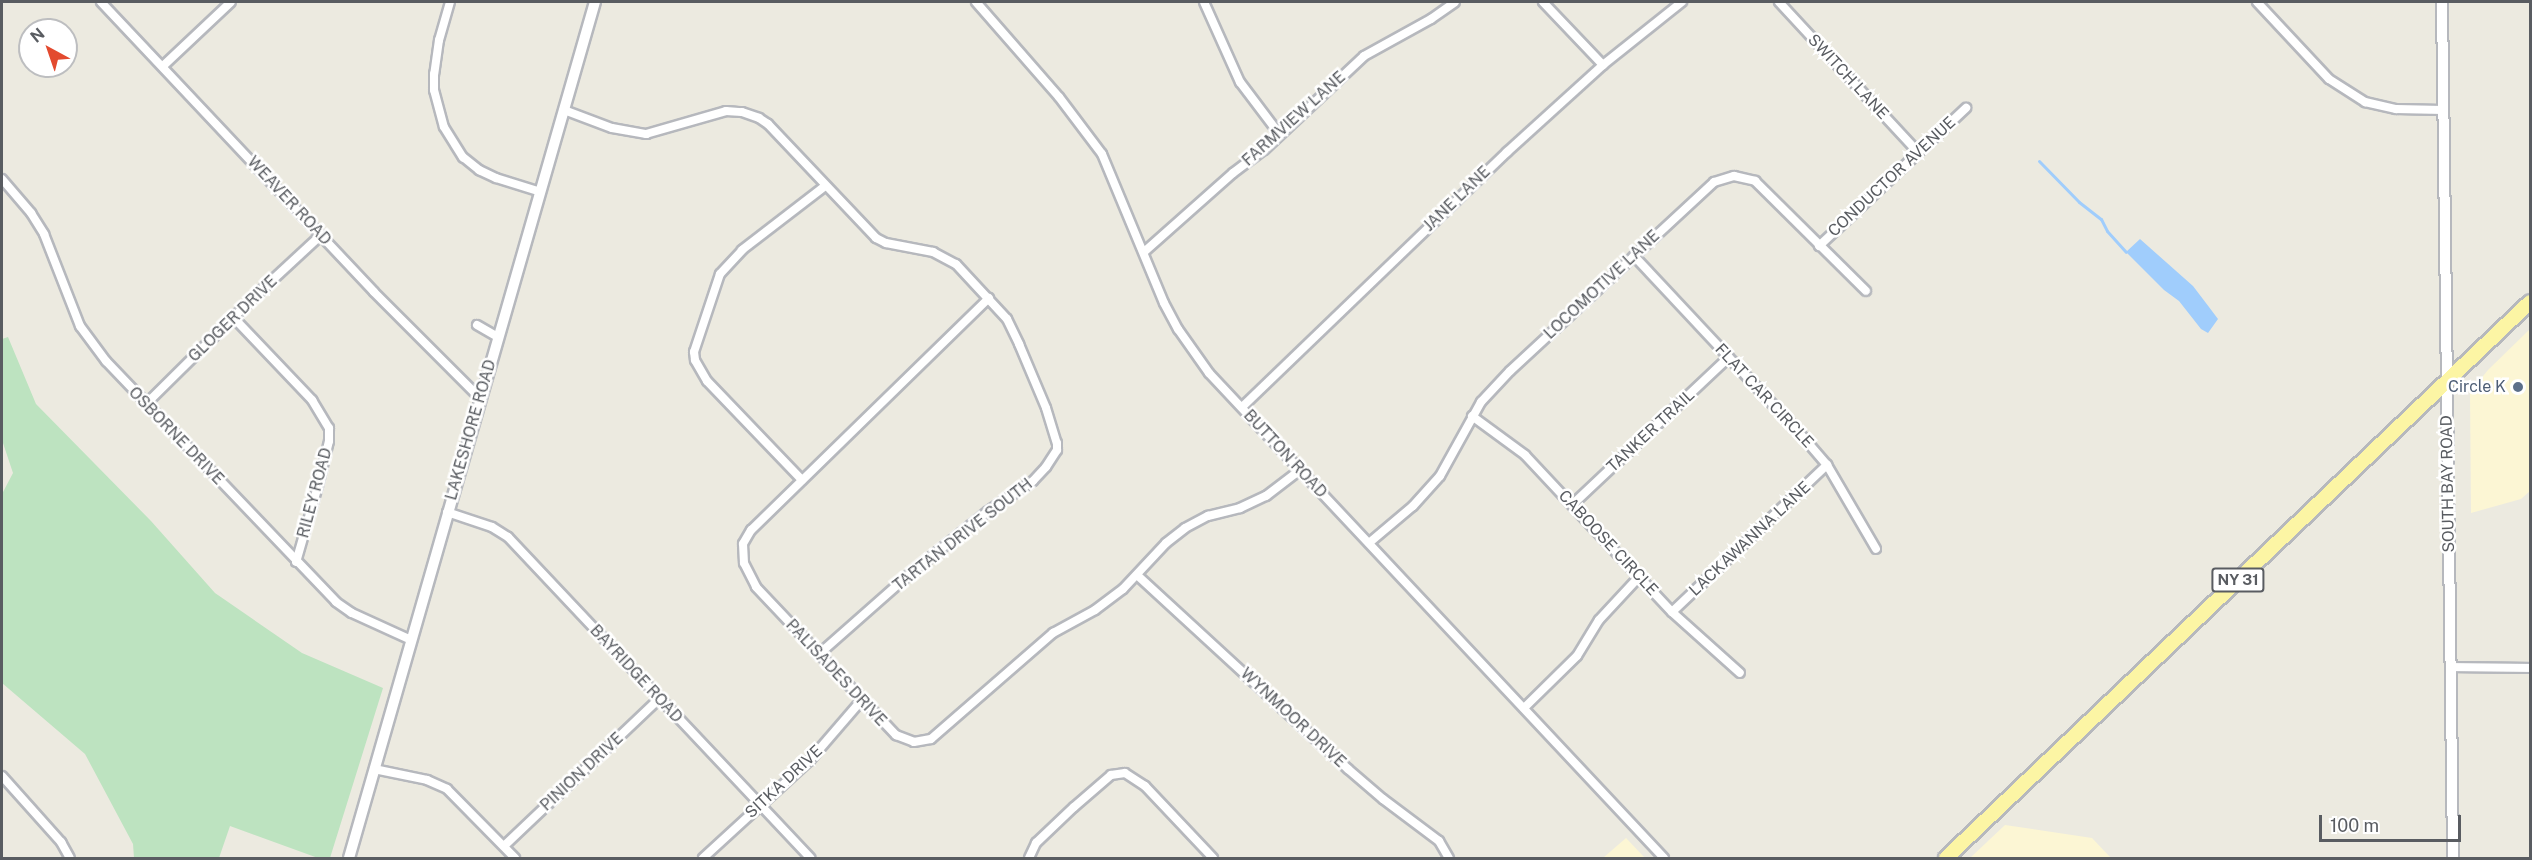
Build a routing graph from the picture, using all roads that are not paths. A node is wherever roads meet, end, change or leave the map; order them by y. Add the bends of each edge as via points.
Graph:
1 (101, 2) edge
2 (231, 2) edge
3 (450, 2) edge
4 (595, 2) edge
5 (976, 2) edge
6 (1204, 2) edge
7 (1455, 2) edge
8 (1543, 2) edge
9 (1682, 2) edge
10 (1779, 2) edge
11 (2257, 2) edge
12 (2442, 2) edge
13 (1603, 65) junction
14 (163, 66) junction
15 (1966, 108) dead end
16 (564, 110) junction
17 (2444, 110) junction
18 (1280, 135) junction
19 (1918, 152) junction
20 (2, 179) edge
21 (825, 186) junction
22 (541, 192) junction
23 (321, 235) junction
24 (1819, 246) junction
25 (1144, 252) junction
26 (1634, 255) junction
27 (1866, 291) dead end
28 (989, 298) junction
29 (2530, 302) edge
30 (233, 317) junction
31 (477, 325) dead end
32 (498, 337) junction
33 (1729, 357) junction
34 (2447, 382) junction
35 (480, 398) junction
36 (146, 404) junction
37 (1242, 407) junction
38 (1472, 416) junction
39 (1827, 465) junction
40 (1300, 470) junction
41 (802, 480) junction
42 (1573, 504) junction
43 (447, 512) junction
44 (1369, 543) junction
45 (1876, 549) dead end
46 (296, 562) junction
47 (1137, 575) junction
48 (1639, 577) junction
49 (1672, 612) junction
50 (411, 640) junction
51 (818, 655) junction
52 (2451, 667) junction
53 (2530, 668) edge
54 (1740, 673) dead end
55 (659, 699) junction
56 (861, 701) junction
57 (1524, 708) junction
58 (374, 769) junction
59 (2, 776) edge
60 (759, 805) junction
61 (504, 846) junction
62 (70, 858) edge
63 (349, 858) edge
64 (515, 858) edge
65 (703, 858) edge
66 (810, 858) edge
67 (1029, 858) edge
68 (1213, 858) edge
69 (1449, 858) edge
70 (1664, 858) edge
71 (1946, 858) edge
72 (2453, 858) edge

1 - 14 street, WEAVER ROAD
2 - 14 street
3 - 22 street via 434,74 444,127 463,157 479,170
4 - 16 street, LAKESHORE ROAD
5 - 25 street, BUTTON ROAD via 1059,97 1102,154
6 - 18 street via 1240,82
7 - 18 street, FARMVIEW LANE via 1364,56
8 - 13 street
9 - 13 street, JANE LANE
10 - 19 street, SWITCH LANE
11 - 17 street via 2329,79 2365,102 2396,109
12 - 17 street, SOUTH BAY ROAD
13 - 37 street, JANE LANE
14 - 23 street, WEAVER ROAD
15 - 19 street, CONDUCTOR AVENUE
16 - 21 street via 612,128 646,134 716,113 742,112 768,124
16 - 22 street, LAKESHORE ROAD
17 - 34 street, SOUTH BAY ROAD
18 - 25 street, FARMVIEW LANE
19 - 24 street, CONDUCTOR AVENUE
20 - 36 street, OSBORNE DRIVE via 44,234 86,335
21 - 28 street via 876,238 945,256
21 - 41 street via 742,250 720,274 694,352 707,381
22 - 32 street, LAKESHORE ROAD
23 - 30 street, GLOGER DRIVE
23 - 35 street, WEAVER ROAD
24 - 26 street, LOCOMOTIVE LANE via 1755,181 1734,176 1714,183
24 - 27 street, LOCOMOTIVE LANE
25 - 37 street, BUTTON ROAD via 1178,329 1209,373
26 - 33 street, FLAT CAR CIRCLE
26 - 38 street, LOCOMOTIVE LANE via 1510,371
28 - 41 street, PALISADES DRIVE
28 - 51 street, TARTAN DRIVE SOUTH via 1019,344 1055,433 1057,450 1033,481 988,511 912,572
29 - 34 main road, NY 31
30 - 36 street, GLOGER DRIVE
30 - 46 street, RILEY ROAD via 312,400 329,428 318,486
31 - 32 street
32 - 35 street, LAKESHORE ROAD
33 - 39 street, FLAT CAR CIRCLE
33 - 42 street, TANKER TRAIL
34 - 52 street, SOUTH BAY ROAD
34 - 71 main road, NY 31
35 - 43 street, LAKESHORE ROAD
36 - 46 street, OSBORNE DRIVE
37 - 40 street, BUTTON ROAD
38 - 42 street, CABOOSE CIRCLE via 1525,455
38 - 44 street, LOCOMOTIVE LANE via 1440,476 1413,506
39 - 45 street, FLAT CAR CIRCLE
39 - 49 street, LACKAWANNA LANE
40 - 44 street, BUTTON ROAD
40 - 47 street, PALISADES DRIVE via 1266,496 1185,528
41 - 51 street, PALISADES DRIVE via 751,530 743,544 744,563 756,587
42 - 48 street, CABOOSE CIRCLE
43 - 50 street, LAKESHORE ROAD
43 - 55 street, BAYRIDGE ROAD via 492,527 508,537
44 - 57 street, BUTTON ROAD
46 - 50 street, OSBORNE DRIVE via 352,613
47 - 56 street, PALISADES DRIVE via 1095,610 1053,633 931,739 914,742 896,735
47 - 69 street, WYNMOOR DRIVE via 1348,769 1440,841
48 - 49 street, CABOOSE CIRCLE
48 - 57 street via 1599,620 1576,656
49 - 54 street, CABOOSE CIRCLE
50 - 58 street, LAKESHORE ROAD
51 - 56 street, PALISADES DRIVE
52 - 53 street
52 - 72 street, SOUTH BAY ROAD
55 - 60 street, BAYRIDGE ROAD
55 - 61 street, PINION DRIVE
56 - 60 street, SITKA DRIVE via 810,760
57 - 70 street, BUTTON ROAD
58 - 61 street via 427,780 447,789
58 - 63 street, LAKESHORE ROAD
59 - 62 street via 61,842
60 - 65 street, SITKA DRIVE
60 - 66 street, BAYRIDGE ROAD
61 - 64 street
67 - 68 street via 1036,843 1074,807 1111,776 1125,773 1145,786

